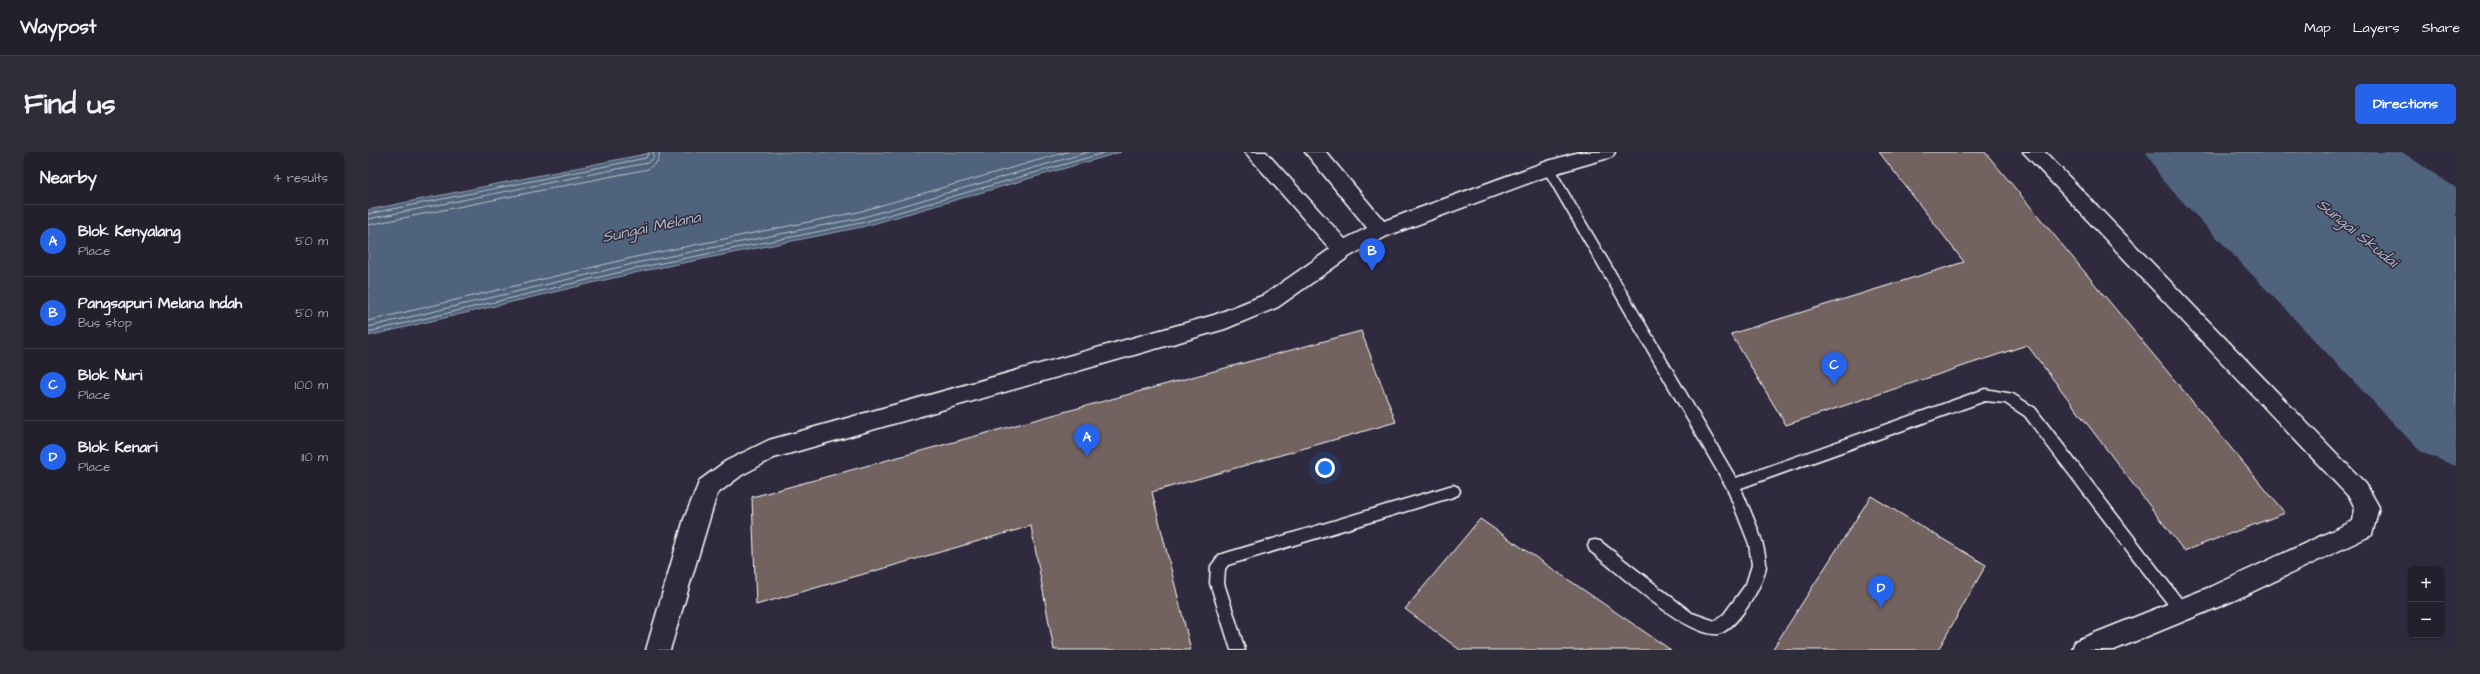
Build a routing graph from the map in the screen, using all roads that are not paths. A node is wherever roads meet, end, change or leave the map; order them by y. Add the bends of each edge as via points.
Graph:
1 (1255, 152) edge
2 (1315, 152) edge
3 (1605, 152) edge
4 (2033, 152) edge
5 (1548, 168) junction
6 (1380, 230) junction
7 (1343, 250) junction
8 (1733, 485) junction
9 (1453, 491) dead end
10 (1595, 546) dead end
11 (2181, 610) junction
12 (658, 650) edge
13 (1238, 650) edge
14 (2084, 650) edge

1 - 7 street
2 - 6 street
3 - 5 street
4 - 11 street via 2358,491 2367,507 2364,527 2224,593
5 - 6 street
5 - 8 lane
6 - 7 street
7 - 12 street via 1271,301 1218,323 769,450 734,468 708,487 696,519
8 - 10 lane via 1756,544 1759,566 1752,588 1730,619 1717,628 1687,618
8 - 11 lane via 1985,395 2008,398 2030,412
9 - 13 lane via 1224,560 1218,566 1217,584
11 - 14 street

